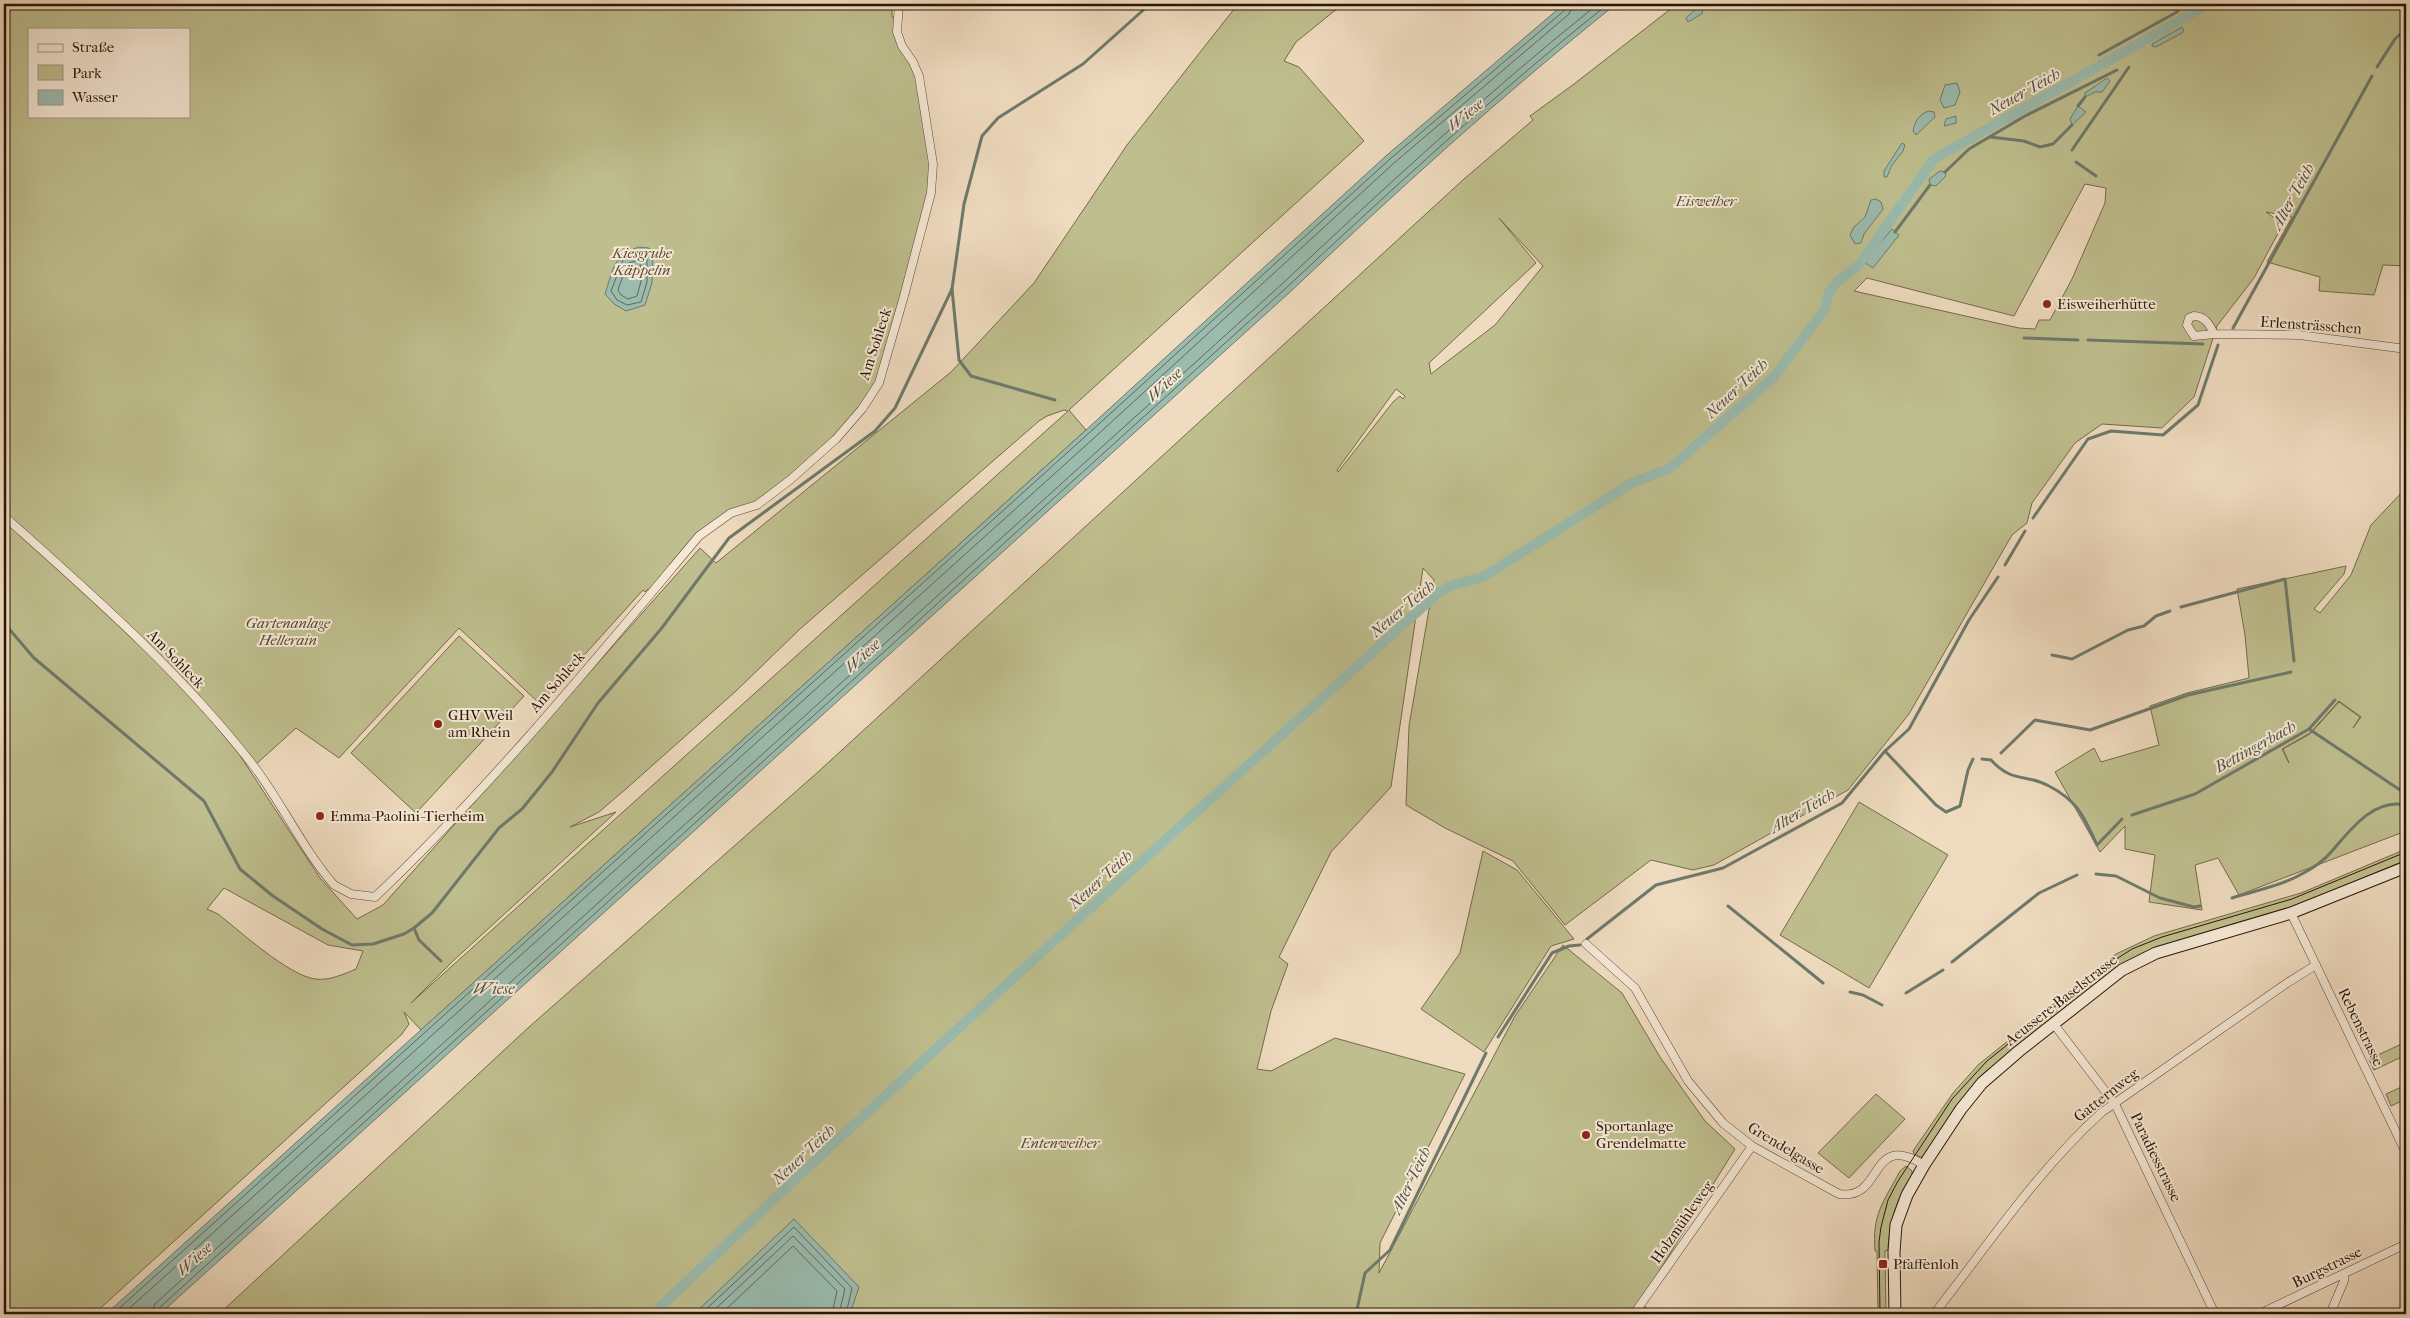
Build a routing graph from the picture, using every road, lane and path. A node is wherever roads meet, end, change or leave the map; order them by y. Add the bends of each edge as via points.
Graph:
1 (899, 4) edge
2 (2214, 334) dead end
3 (2406, 348) edge
4 (4, 516) edge
5 (2406, 867) edge
6 (2291, 913) junction
7 (1586, 944) dead end
8 (2316, 965) junction
9 (2053, 1023) junction
10 (2115, 1104) junction
11 (1752, 1146) junction
12 (2406, 1154) edge
13 (1924, 1165) junction
14 (2406, 1244) edge
15 (2344, 1274) junction
16 (1634, 1314) edge
17 (1895, 1314) edge
18 (1934, 1314) edge
19 (2215, 1314) edge
20 (2259, 1314) edge
21 (2330, 1314) edge

1 - 4 street, Am Sohleck via 899,40 919,76 933,164 930,193 879,383 862,410 836,439 790,480 757,505 731,514 699,536 537,726 375,897 351,894 334,885 254,766 182,685 91,593
2 - 3 street, Erlensträsschen via 2299,335
5 - 6 main road, Aeussere Baselstrasse
6 - 8 street, Rebenstrasse
6 - 9 main road, Aeussere Baselstrasse via 2156,953 2122,970
7 - 11 street, Grendelgasse via 1635,988 1702,1101
8 - 10 street, Gatternweg via 2287,982
8 - 12 street, Rebenstrasse
9 - 10 street, Paradiesstrasse
9 - 13 main road, Aeussere Baselstrasse via 1982,1083
10 - 18 street, Gatternweg via 2065,1147
10 - 19 street, Paradiesstrasse
11 - 13 street, Grendelgasse via 1847,1196 1862,1190 1890,1156 1904,1155
11 - 16 street, Holzmühleweg
13 - 17 main road, Aeussere Baselstrasse via 1907,1195 1896,1225
14 - 15 street, Burgstrasse
15 - 20 street, Burgstrasse
15 - 21 street

